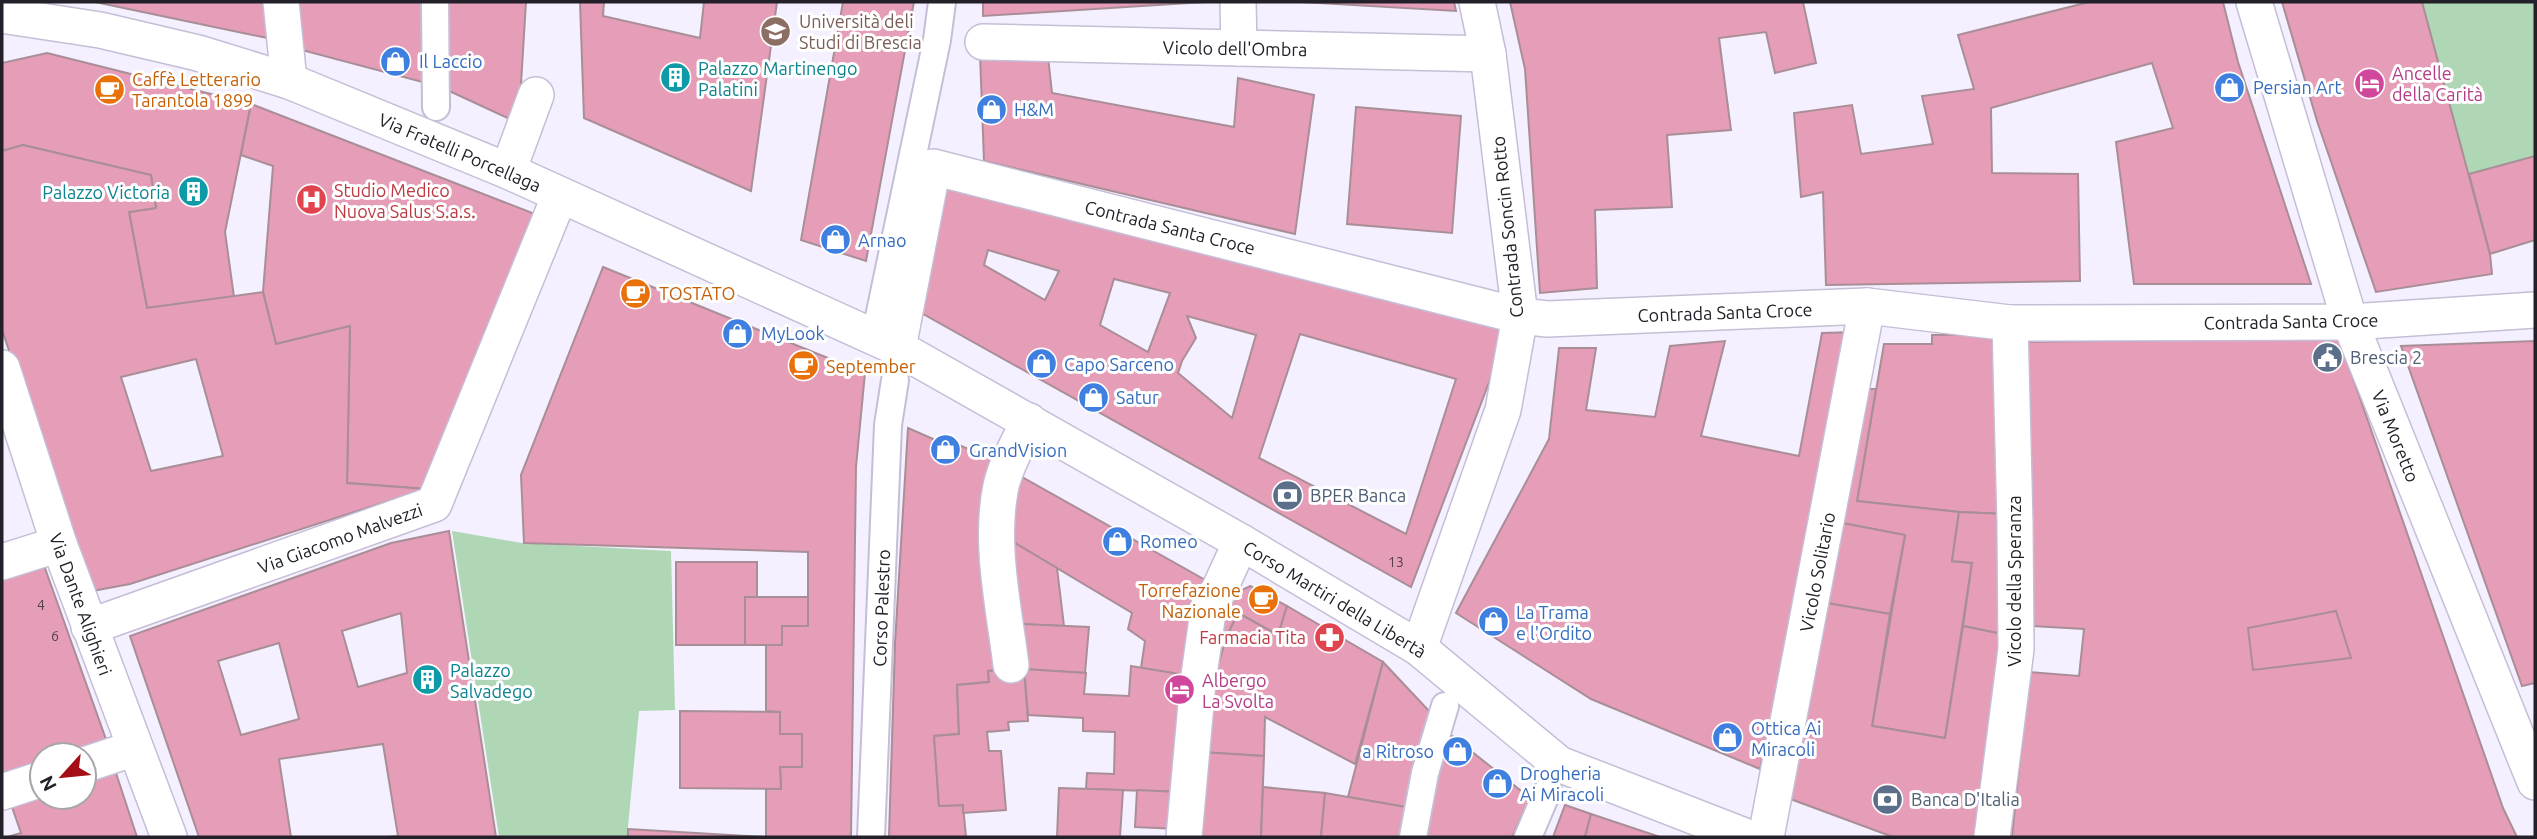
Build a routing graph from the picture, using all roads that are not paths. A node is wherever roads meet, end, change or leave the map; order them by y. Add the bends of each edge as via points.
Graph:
1 (281, 2) edge
2 (435, 2) edge
3 (942, 2) edge
4 (1238, 2) edge
5 (1477, 2) edge
6 (2254, 2) edge
7 (2, 15) edge
8 (983, 42) dead end
9 (1239, 48) junction
10 (1488, 54) junction
11 (289, 81) junction
12 (536, 95) dead end
13 (436, 107) dead end
14 (933, 167) joint
15 (508, 171) junction
16 (560, 195) junction
17 (1867, 306) junction
18 (2535, 310) edge
19 (1520, 316) junction
20 (879, 317) dead end
21 (2350, 322) junction
22 (2010, 323) junction
23 (897, 364) junction
24 (2, 368) edge
25 (1029, 421) junction
26 (1241, 542) junction
27 (59, 544) junction
28 (2, 562) edge
29 (89, 627) junction
30 (1419, 648) junction
31 (1011, 665) dead end
32 (1446, 706) dead end
33 (135, 748) junction
34 (98, 760) edge
35 (2535, 782) edge
36 (28, 784) edge
37 (1548, 790) dead end
38 (2, 792) edge
39 (169, 837) edge
40 (871, 837) edge
41 (1184, 837) edge
42 (1413, 837) edge
43 (1528, 837) edge
44 (1746, 837) edge
45 (1766, 837) edge
46 (1992, 837) edge

1 - 11 street
2 - 13 street
3 - 20 street
4 - 9 street
5 - 10 street, Contrada Soncin Rotto
6 - 21 street, Via Moretto
7 - 11 street, Via Fratelli Porcellaga via 100,30
8 - 9 street, Vicolo dell'Ombra
9 - 10 street, Vicolo dell'Ombra
10 - 19 street, Contrada Soncin Rotto
11 - 15 street, Via Fratelli Porcellaga
12 - 15 street
14 - 19 street, Contrada Santa Croce
14 - 23 street, Corso Palestro
15 - 16 street, Via Fratelli Porcellaga
16 - 23 street, Via Fratelli Porcellaga
16 - 29 street, Via Giacomo Malvezzi via 434,505
17 - 19 street, Contrada Santa Croce via 1547,319
17 - 22 street, Contrada Santa Croce
17 - 45 street, Vicolo Solitario
18 - 21 street, Contrada Santa Croce
19 - 30 street, Contrada Soncin Rotto via 1503,410
21 - 22 street, Contrada Santa Croce
21 - 35 street, Via Moretto
22 - 46 street, Vicolo della Speranza via 2016,649
23 - 25 street, Corso Martiri della Libertà
23 - 40 street, Corso Palestro via 888,425
24 - 27 street, Via Dante Alighieri
25 - 26 street, Corso Martiri della Libertà
25 - 31 street via 1001,485 998,518
26 - 30 street, Corso Martiri della Libertà
26 - 41 street via 1209,605
27 - 28 street
27 - 29 street, Via Dante Alighieri
29 - 33 street, Via Dante Alighieri
30 - 44 street, Corso Martiri della Libertà via 1559,764
32 - 42 street via 1425,772
33 - 34 street
33 - 39 street, Via Dante Alighieri
36 - 38 street
37 - 43 street

